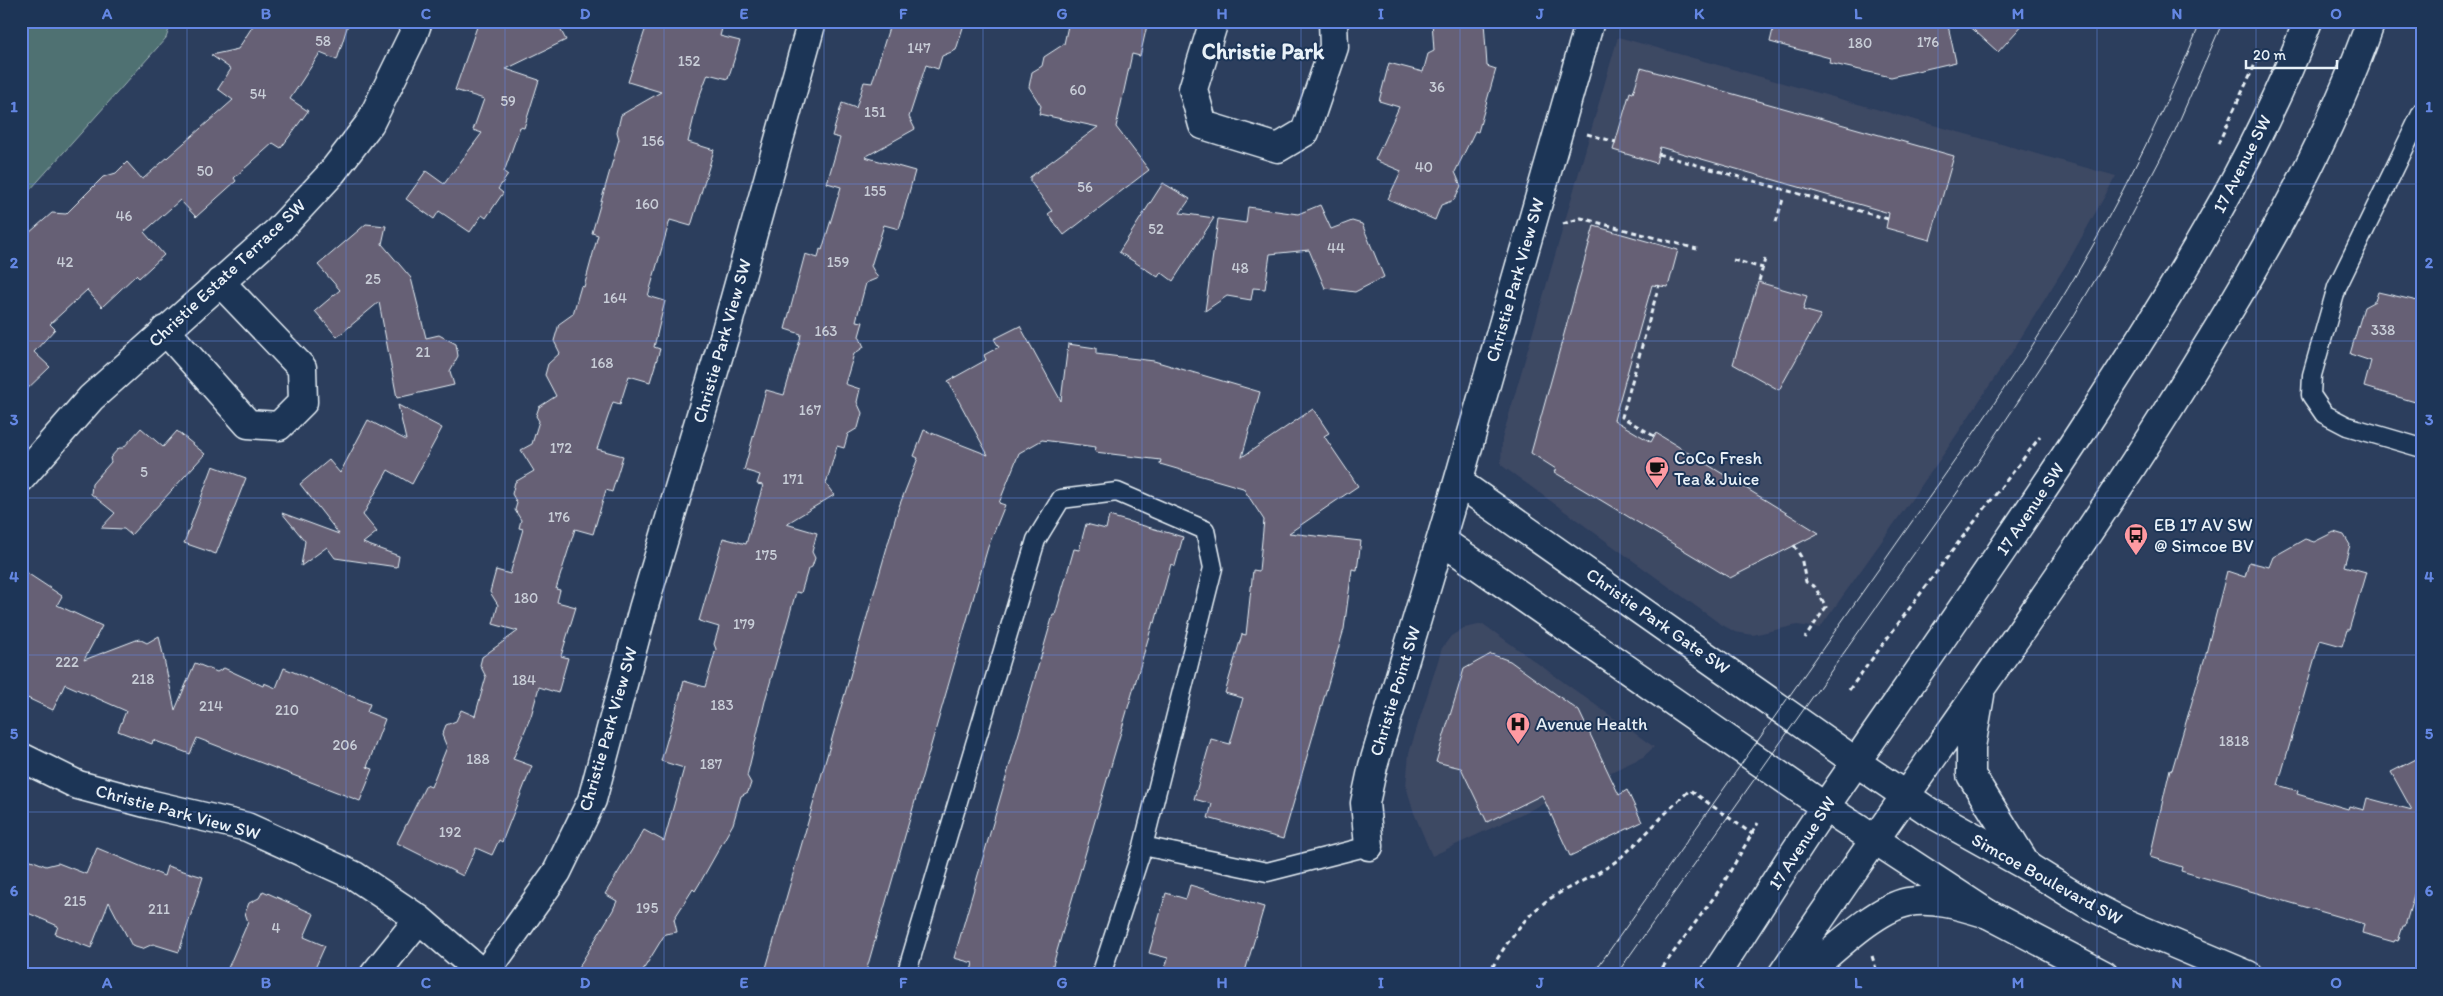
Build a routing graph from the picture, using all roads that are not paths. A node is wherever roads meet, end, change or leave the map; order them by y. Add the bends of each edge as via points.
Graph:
1 (418, 21) edge
2 (812, 21) edge
3 (1214, 21) edge
4 (1333, 21) edge
5 (1590, 21) edge
6 (2308, 21) edge
7 (2371, 21) edge
8 (2422, 112) edge
9 (220, 282) junction
10 (165, 330) junction
11 (2422, 448) edge
12 (21, 478) edge
13 (1458, 482) junction
14 (1441, 540) junction
15 (1981, 689) junction
16 (21, 757) edge
17 (1856, 762) junction
18 (1904, 796) junction
19 (1825, 807) junction
20 (1874, 838) junction
21 (1142, 846) junction
22 (1369, 846) joint
23 (2028, 867) junction
24 (1988, 914) junction
25 (418, 920) junction
26 (374, 975) edge
27 (484, 975) edge
28 (906, 975) edge
29 (1101, 975) edge
30 (1715, 975) edge
31 (1782, 975) edge
32 (1804, 975) edge
33 (2104, 975) edge
34 (2248, 975) edge

1 - 9 street, Christie Estate Terrace SW via 370,124 330,175 278,231
2 - 27 street, Christie Park View SW via 725,334 643,608 592,800 557,872
3 - 4 street via 1194,89 1203,124 1278,148 1305,132 1334,47
5 - 13 street, Christie Park View SW
6 - 17 street, 17 Avenue SW via 2221,207 2134,352 2033,506
7 - 15 street via 2301,183 2235,301 2153,436
8 - 11 lane via 2336,287 2312,375 2311,395 2324,414 2346,426
9 - 10 street, Christie Estate Terrace SW
9 - 10 street via 302,368 303,402 279,426 248,424
10 - 12 street, Christie Estate Terrace SW via 90,398
13 - 14 street, Christie Park View SW
13 - 17 street, Christie Park Gate SW
14 - 19 street
14 - 22 street, Christie Point SW via 1373,766 1365,803
15 - 18 street
15 - 23 street via 1971,747 1971,775
16 - 25 street, Christie Park View SW via 78,785 247,827 355,876
17 - 18 street, Simcoe Boulevard SW
17 - 19 street, 17 Avenue SW
18 - 20 street
18 - 23 street, Simcoe Boulevard SW
19 - 20 street
19 - 30 street, 17 Avenue SW
20 - 24 street
20 - 31 street
21 - 22 lane via 1267,872
21 - 28 lane via 1213,568 1205,530 1117,492 1061,499 1036,540
21 - 29 lane
23 - 34 street, Simcoe Boulevard SW via 2125,923
24 - 32 street via 1940,903 1908,902 1866,923
24 - 33 street
25 - 26 street
25 - 27 street, Christie Park View SW

